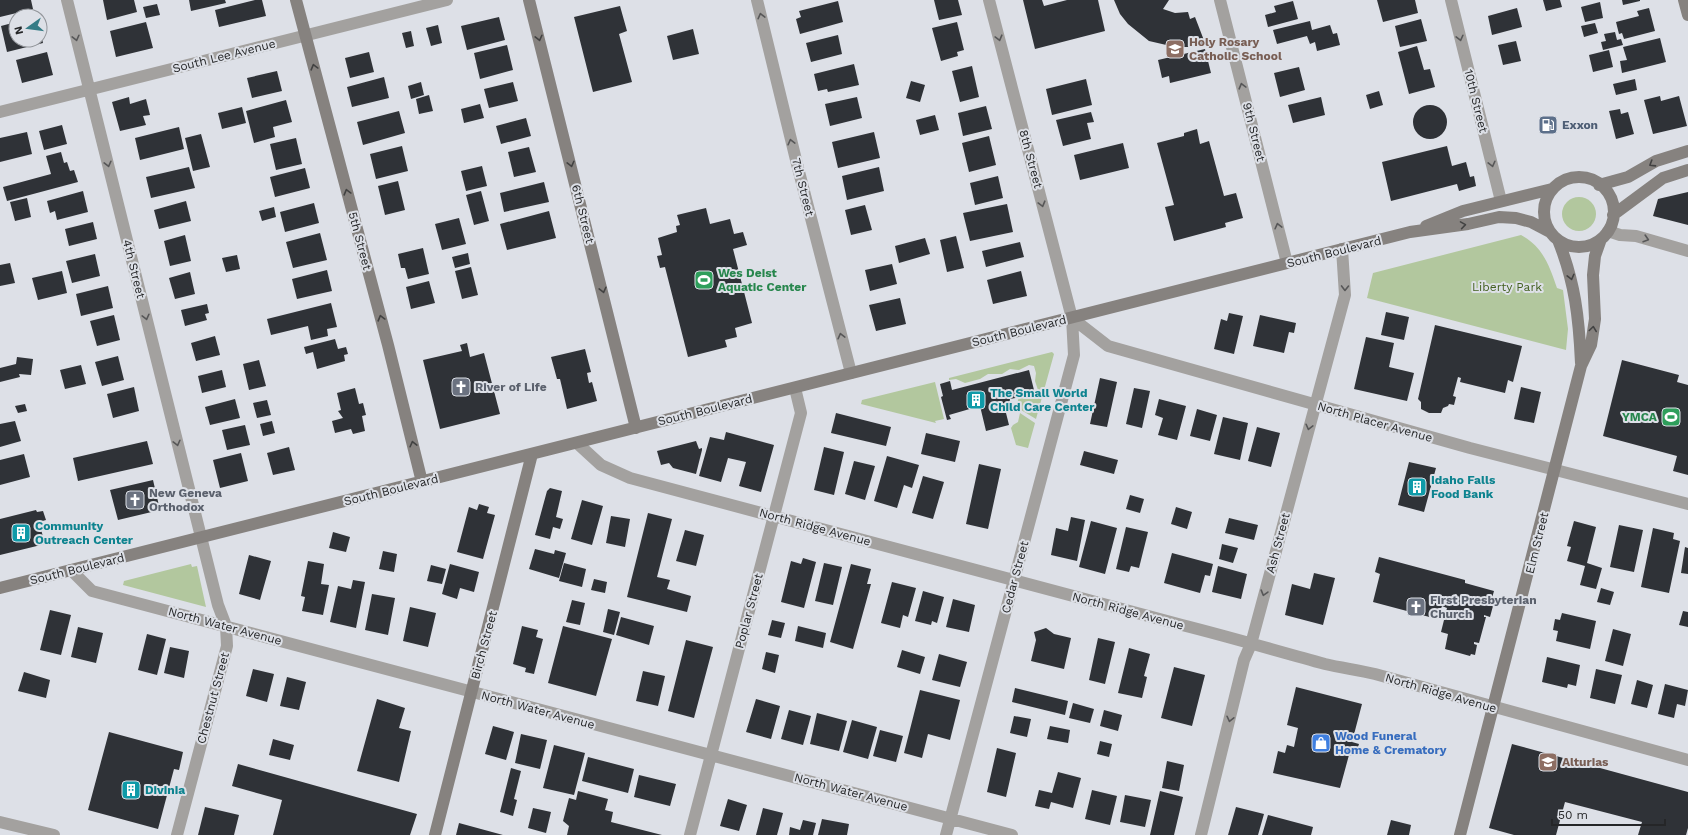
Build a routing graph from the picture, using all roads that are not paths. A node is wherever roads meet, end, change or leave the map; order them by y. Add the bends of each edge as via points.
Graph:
1 (66, 0) edge
2 (296, 0) edge
3 (447, 0) edge
4 (529, 0) edge
5 (757, 0) edge
6 (989, 0) edge
7 (1220, 0) edge
8 (1451, 0) edge
9 (1684, 0) edge
10 (1688, 15) edge
11 (305, 36) junction
12 (89, 90) junction
13 (0, 112) edge
14 (1688, 151) edge
15 (1688, 170) edge
16 (1599, 185) junction
17 (1552, 189) junction
18 (1502, 201) junction
19 (1613, 214) junction
20 (1410, 232) junction
21 (1604, 235) junction
22 (1554, 236) junction
23 (1342, 250) junction
24 (1688, 251) edge
25 (1287, 263) junction
26 (1072, 318) junction
27 (1581, 366) junction
28 (851, 373) junction
29 (795, 388) junction
30 (1316, 406) junction
31 (636, 428) junction
32 (577, 443) junction
33 (532, 454) junction
34 (1556, 470) junction
35 (422, 482) junction
36 (1688, 504) edge
37 (774, 516) junction
38 (201, 538) junction
39 (71, 570) junction
40 (1014, 580) junction
41 (0, 588) edge
42 (226, 626) junction
43 (1251, 644) junction
44 (471, 692) junction
45 (1494, 708) junction
46 (711, 755) junction
47 (1688, 760) edge
48 (950, 818) junction
49 (0, 822) edge
50 (54, 835) edge
51 (177, 835) edge
52 (435, 835) edge
53 (690, 835) edge
54 (946, 835) edge
55 (1012, 835) edge
56 (1201, 835) edge
57 (1460, 835) edge

1 -> 12 street, 4th Street
2 - 11 street, 5th Street
3 - 11 street, South Lee Avenue
4 -> 31 street, 6th Street
28 -> 5 street, 7th Street
6 -> 26 street, 8th Street
25 -> 7 street, 9th Street
8 -> 18 street, 10th Street
9 - 10 street
11 - 12 street, South Lee Avenue
35 -> 11 street, 5th Street
12 - 13 street, South Lee Avenue
12 -> 38 street, 4th Street
14 -> 16 street via 1656,161 1628,177
15 - 19 street via 1663,178
16 - 17 street via 1583,178 1572,178
16 - 19 street via 1610,197
17 - 18 street, South Boulevard
17 - 22 street via 1544,210 1545,221
18 - 20 street, South Boulevard via 1463,210
19 - 21 street
20 -> 22 street, South Boulevard via 1499,217 1531,222
20 - 23 street, South Boulevard
21 - 22 street via 1591,245 1580,247 1568,246
21 -> 24 street via 1636,236
27 -> 21 street, Elm Street via 1591,345 1595,319 1595,256
22 -> 27 street, Elm Street via 1571,277 1578,313
23 - 25 street, South Boulevard
23 -> 30 street, Ash Street via 1345,295
25 - 26 street, South Boulevard
26 - 28 street, South Boulevard
26 - 30 street, North Placer Avenue via 1108,346
26 - 40 street, Cedar Street via 1074,355
27 - 34 street, Elm Street
28 - 29 street, South Boulevard
29 - 31 street, South Boulevard
29 - 37 street, Poplar Street via 801,413
30 - 34 street, North Placer Avenue
30 -> 43 street, Ash Street via 1310,420
31 - 32 street, South Boulevard
32 - 33 street, South Boulevard
32 - 37 street, North Ridge Avenue via 601,465 630,478
33 - 35 street, South Boulevard
33 - 44 street, Birch Street
34 - 36 street, North Placer Avenue
34 - 45 street, Elm Street
35 - 38 street, South Boulevard
37 - 40 street, North Ridge Avenue
37 - 46 street, Poplar Street
38 - 39 street, South Boulevard
38 - 42 street, Chestnut Street
39 - 41 street, South Boulevard
39 - 42 street, North Water Avenue via 92,591
40 - 43 street, North Ridge Avenue
40 - 48 street, Cedar Street
42 - 44 street, North Water Avenue
42 - 51 street, Chestnut Street via 227,646
43 - 45 street, North Ridge Avenue via 1374,674
43 -> 56 street, Ash Street via 1244,660
44 - 46 street, North Water Avenue
44 - 52 street, Birch Street
45 - 47 street, North Ridge Avenue
45 - 57 street, Elm Street
46 - 48 street, North Water Avenue
46 - 53 street, Poplar Street
48 - 54 street, Cedar Street
48 - 55 street, North Water Avenue
49 - 50 street

